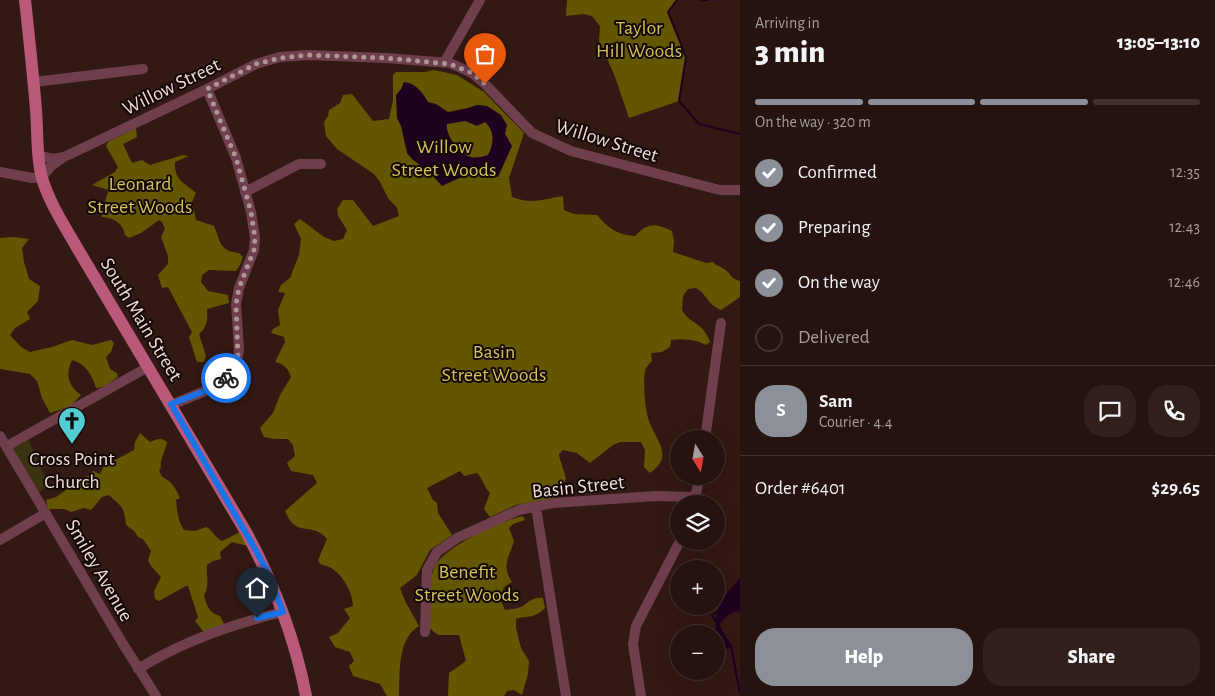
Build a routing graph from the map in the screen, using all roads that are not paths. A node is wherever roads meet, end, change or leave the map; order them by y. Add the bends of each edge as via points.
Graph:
1 (25, 0) edge
2 (31, 0) edge
3 (480, 0) edge
4 (444, 63) junction
5 (143, 69) dead end
6 (34, 82) junction
7 (207, 89) junction
8 (40, 156) junction
9 (64, 157) junction
10 (321, 164) dead end
11 (0, 172) edge
12 (42, 177) junction
13 (740, 190) edge
14 (245, 192) junction
15 (722, 323) dead end
16 (148, 367) junction
17 (171, 404) junction
18 (706, 430) edge
19 (0, 436) edge
20 (7, 446) junction
21 (670, 498) edge
22 (536, 507) junction
23 (46, 513) junction
24 (0, 540) edge
25 (675, 550) edge
26 (283, 612) junction
27 (425, 632) dead end
28 (138, 669) junction
29 (156, 696) edge
30 (306, 696) edge
31 (566, 696) edge
32 (641, 696) edge

1 - 2 street
1 - 6 main road, South Main Street
3 - 4 street
4 - 7 street, Willow Street via 291,56 256,64
4 - 13 street, Willow Street via 472,73 532,133 554,144 720,190
5 - 6 street
6 - 8 main road, South Main Street
7 - 9 street, Willow Street
7 - 14 street via 236,158
8 - 9 street
8 - 12 main road, South Main Street
9 - 12 street
10 - 14 street via 299,164
11 - 12 street
12 - 16 main road, South Main Street via 60,218
14 - 17 street via 255,238 236,304 238,350 235,368 215,386
15 - 18 street
16 - 17 main road, South Main Street
16 - 20 street
17 - 26 main road, South Main Street via 268,573
19 - 20 street, Smiley Avenue
20 - 23 street, Smiley Avenue
21 - 22 street, Basin Street via 601,499
22 - 27 street, Basin Street via 503,516 457,538 437,552 427,570
22 - 31 street
23 - 24 street
23 - 28 street, Smiley Avenue
25 - 32 street via 636,626 634,644
26 - 28 street via 201,636
26 - 30 main road, South Main Street
28 - 29 street, Smiley Avenue

